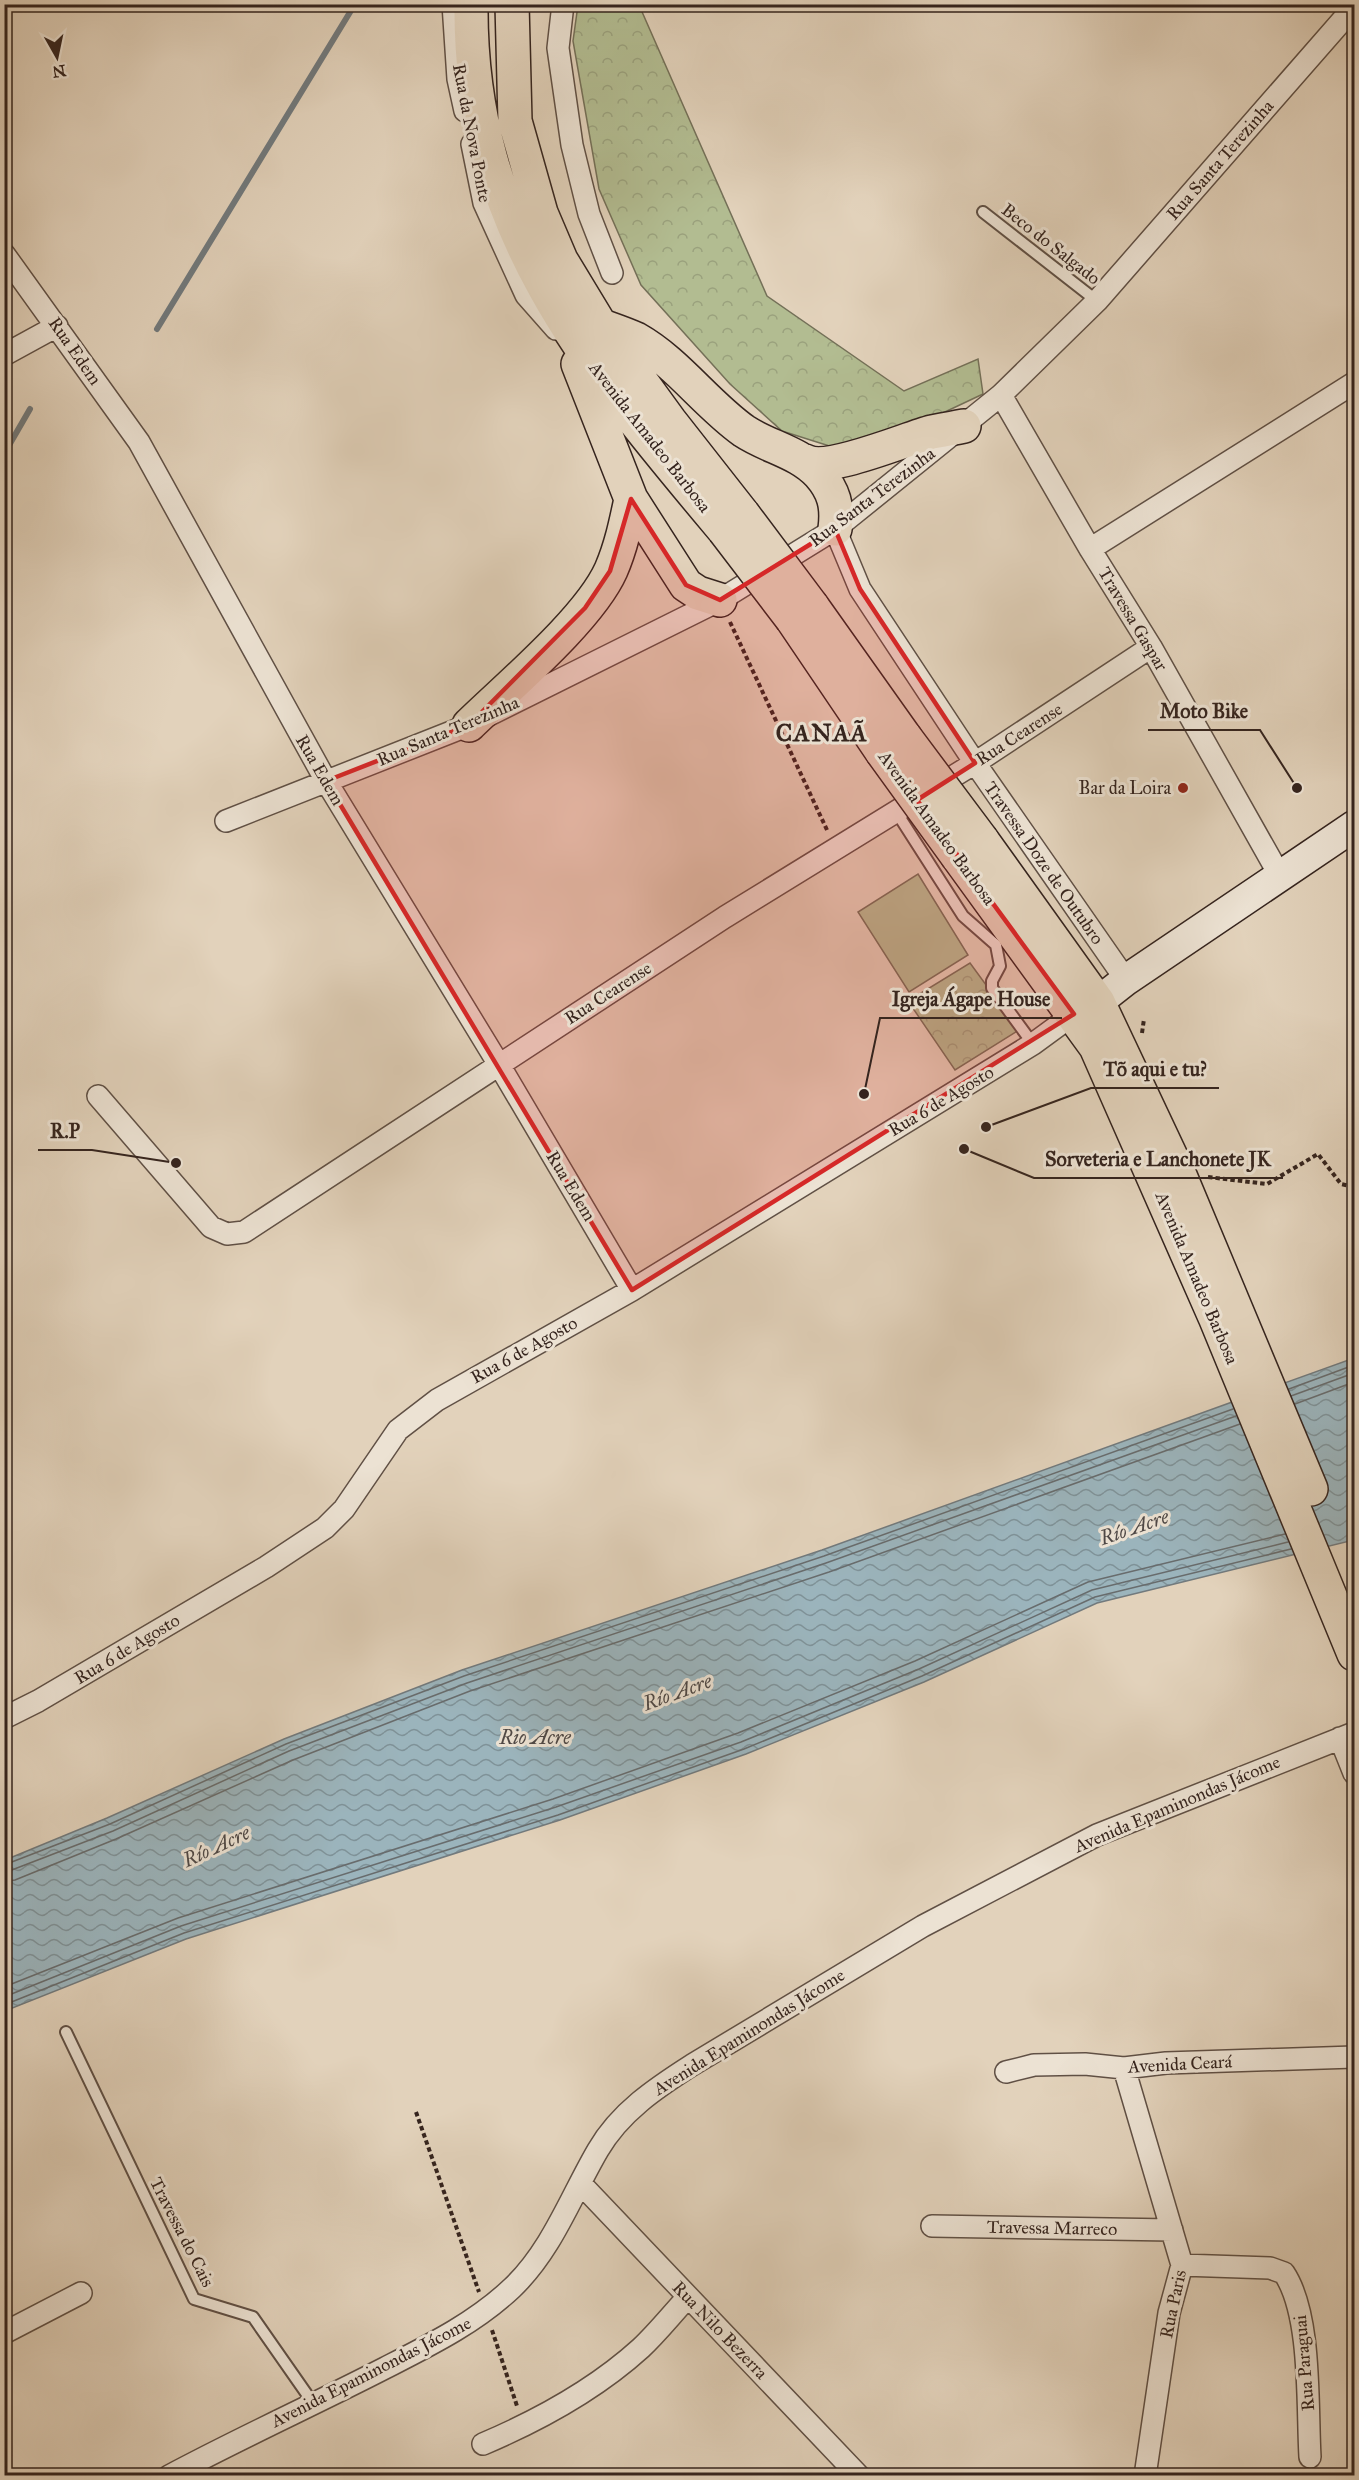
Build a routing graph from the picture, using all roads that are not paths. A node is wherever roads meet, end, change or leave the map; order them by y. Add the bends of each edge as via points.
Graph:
1 (453, 4) edge
2 (471, 4) edge
3 (512, 4) edge
4 (563, 4) edge
5 (1354, 7) edge
6 (983, 212) dead end
7 (4, 254) edge
8 (612, 273) dead end
9 (1097, 301) junction
10 (57, 326) junction
11 (601, 326) junction
12 (567, 334) junction
13 (4, 356) edge
14 (1354, 383) edge
15 (1001, 394) junction
16 (964, 426) junction
17 (805, 461) junction
18 (631, 499) junction
19 (733, 522) junction
20 (835, 529) junction
21 (1090, 549) junction
22 (720, 600) junction
23 (1151, 647) junction
24 (469, 725) junction
25 (975, 763) junction
26 (326, 782) junction
27 (897, 813) junction
28 (226, 821) dead end
29 (1354, 826) edge
30 (1280, 876) junction
31 (1126, 980) junction
32 (1086, 1008) junction
33 (1033, 1044) junction
34 (498, 1064) junction
35 (98, 1096) dead end
36 (632, 1290) junction
37 (1354, 1596) edge
38 (1354, 1654) edge
39 (4, 1718) edge
40 (1347, 1736) edge
41 (1354, 1773) edge
42 (66, 2032) dead end
43 (1354, 2057) edge
44 (1124, 2068) junction
45 (1006, 2072) dead end
46 (581, 2184) junction
47 (932, 2226) dead end
48 (1172, 2230) junction
49 (1182, 2265) junction
50 (81, 2293) dead end
51 (688, 2297) junction
52 (4, 2333) edge
53 (313, 2403) junction
54 (483, 2444) dead end
55 (1310, 2457) dead end
56 (169, 2475) edge
57 (860, 2475) edge
58 (1145, 2475) edge

1 - 12 street, Rua da Nova Ponte via 458,79 484,202 526,295
2 - 12 main road, Avenida Amadeo Barbosa via 473,77 491,167 530,263
3 - 11 main road, Avenida Amadeo Barbosa via 515,121 524,154 541,213 561,260
4 - 8 street via 558,48 573,145 589,214
5 - 9 street, Rua Santa Terezinha
6 - 9 lane, Beco do Salgado
7 - 10 street, Rua Edem
9 - 15 street, Rua Santa Terezinha
10 - 13 street
10 - 26 street, Rua Edem via 139,442
11 - 17 main road via 635,339 744,430
11 - 19 main road, Avenida Amadeo Barbosa via 670,422
12 - 18 main road
12 - 19 main road, Avenida Amadeo Barbosa via 638,428
14 - 21 street
15 - 16 street, Rua Santa Terezinha
15 - 21 street, Travessa Gaspar
16 - 17 main road via 826,463
16 - 20 street, Rua Santa Terezinha
17 - 20 main road via 835,499
18 - 22 main road via 686,585
18 - 24 main road via 610,572 585,608
19 - 32 main road, Avenida Amadeo Barbosa, bridge
20 - 22 street, Rua Santa Terezinha
20 - 25 street, Travessa Doze de Outubro via 860,590
21 - 23 street, Travessa Gaspar
22 - 24 street, Rua Santa Terezinha
23 - 25 street, Rua Cearense
23 - 30 street, Travessa Gaspar
24 - 26 street, Rua Santa Terezinha
25 - 27 street, Rua Cearense
25 - 31 street, Travessa Doze de Outubro
26 - 28 street, Rua Santa Terezinha
26 - 34 street, Rua Edem
27 - 33 lane via 963,916 996,945 1000,966 992,988
27 - 34 street, Rua Cearense via 724,917
29 - 30 street, Rua 6 de Agosto
30 - 31 street, Rua 6 de Agosto
31 - 32 street, Rua 6 de Agosto
32 - 33 street, Rua 6 de Agosto
32 - 37 main road, Avenida Amadeo Barbosa via 1195,1211
32 - 38 main road, Avenida Amadeo Barbosa via 1096,1047 1210,1306
33 - 36 street, Rua 6 de Agosto
34 - 35 street, Rua Cearense via 262,1223 244,1232 227,1234 211,1227
34 - 36 street, Rua Edem
36 - 39 street, Rua 6 de Agosto via 415,1415 385,1445 344,1509 325,1528 266,1567
40 - 41 street
40 - 46 street, Avenida Epaminondas Jácome via 1097,1835 923,1926 658,2086 620,2120
42 - 53 lane, Travessa do Cais via 194,2299 253,2317
43 - 44 street, Avenida Ceará
44 - 45 street, Avenida Ceará via 1034,2065
44 - 48 street, Rua Paris
46 - 51 street, Rua Nilo Bezerra
46 - 53 street, Avenida Epaminondas Jácome via 536,2259 486,2312
47 - 48 street, Travessa Marreco
48 - 49 street, Rua Paris
49 - 55 street, Rua Paraguai via 1270,2268 1284,2273 1299,2303
49 - 58 street, Rua Paris via 1169,2313
50 - 52 street
51 - 54 street via 640,2349 554,2410
51 - 57 street, Rua Nilo Bezerra
53 - 56 street, Avenida Epaminondas Jácome

